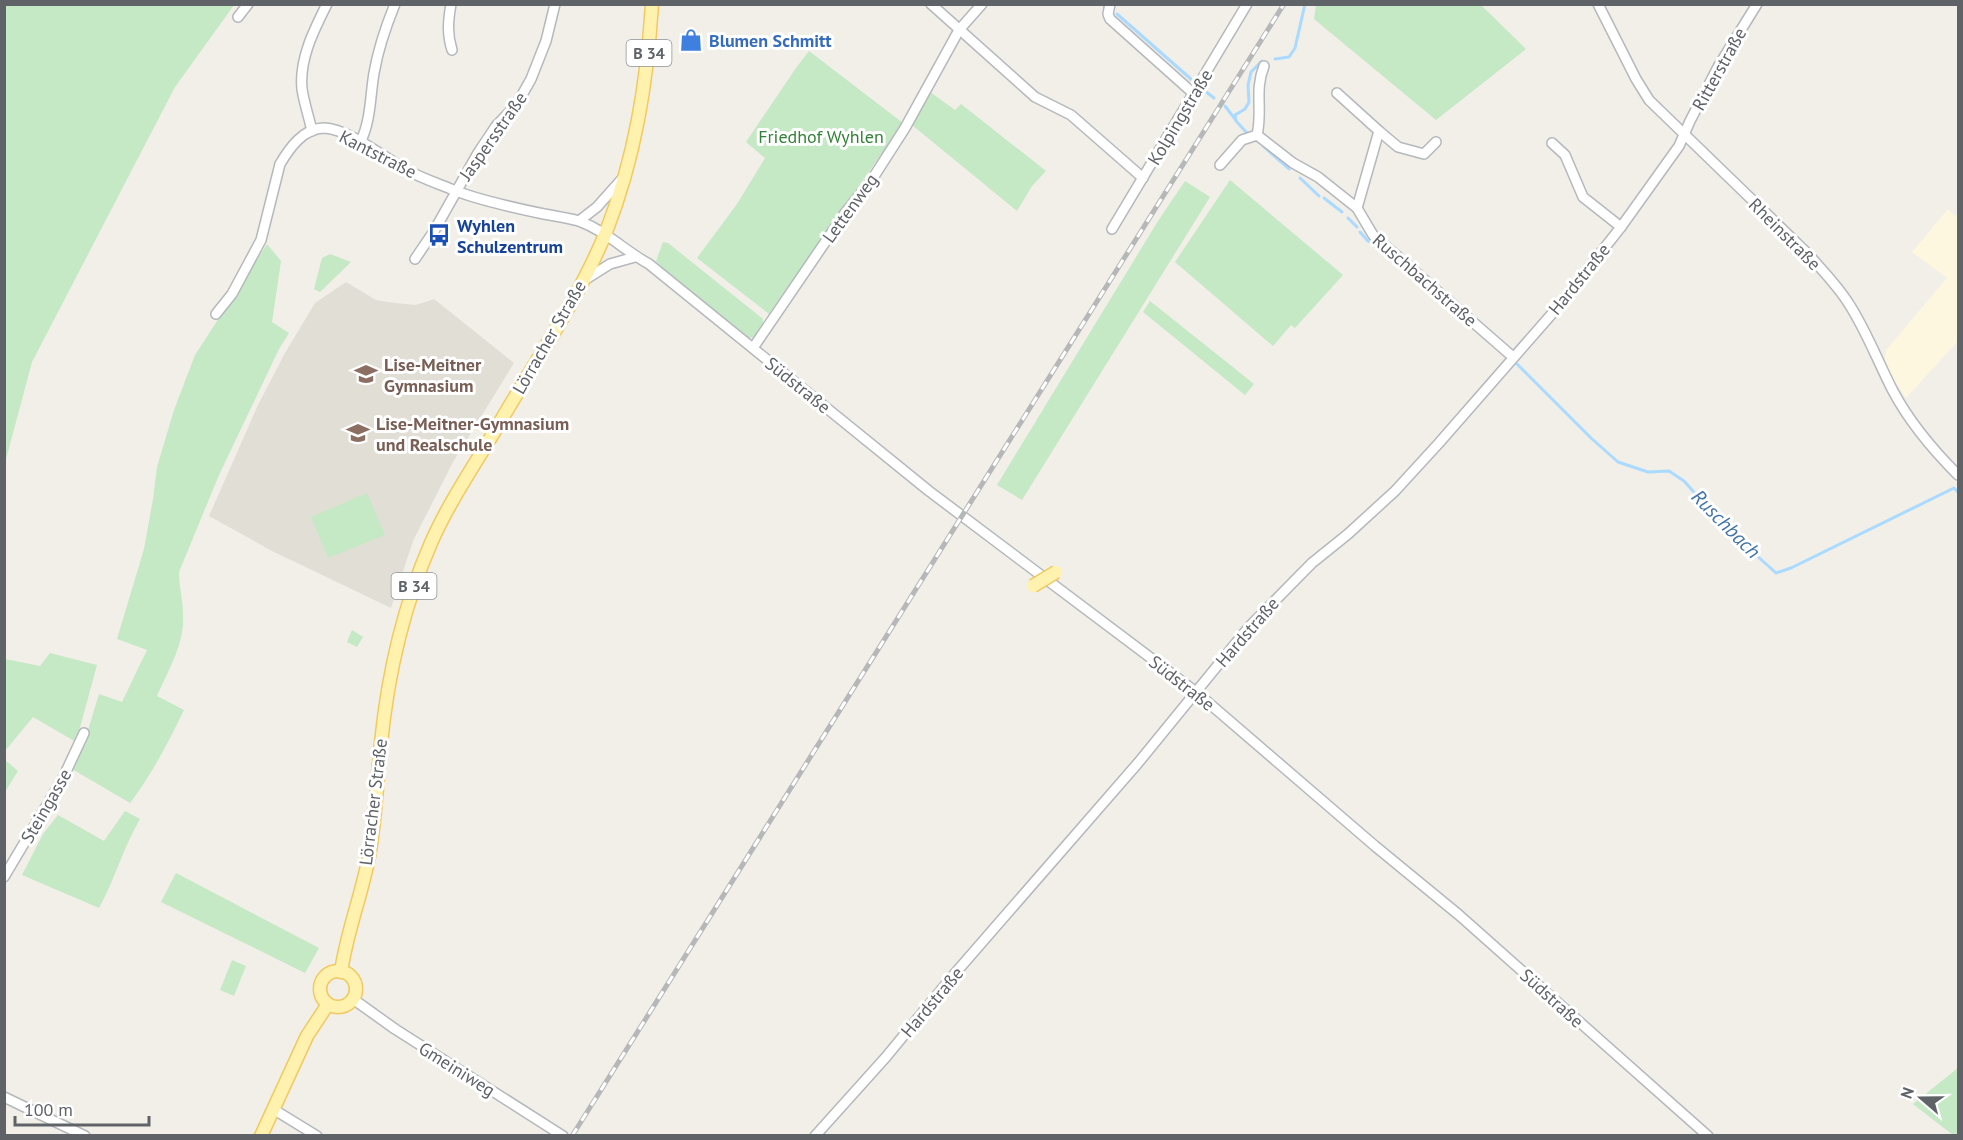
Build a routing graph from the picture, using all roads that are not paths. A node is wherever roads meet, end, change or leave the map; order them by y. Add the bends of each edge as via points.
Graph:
1 (248, 4) edge
2 (327, 4) edge
3 (395, 4) edge
4 (452, 4) edge
5 (555, 4) edge
6 (652, 4) edge
7 (931, 4) edge
8 (981, 4) edge
9 (1110, 4) edge
10 (1247, 4) edge
11 (1610, 4) edge
12 (1757, 4) edge
13 (1600, 8) edge
14 (238, 17) dead end
15 (959, 30) junction
16 (452, 50) dead end
17 (1264, 66) dead end
18 (1337, 93) dead end
19 (1194, 94) junction
20 (1379, 130) junction
21 (312, 131) junction
22 (1257, 135) junction
23 (1684, 135) junction
24 (1436, 142) dead end
25 (360, 143) junction
26 (1552, 143) dead end
27 (1221, 165) dead end
28 (625, 177) junction
29 (1143, 178) junction
30 (455, 191) junction
31 (1357, 208) junction
32 (579, 221) junction
33 (1621, 226) junction
34 (1112, 229) dead end
35 (605, 233) junction
36 (635, 256) junction
37 (415, 259) dead end
38 (582, 282) junction
39 (216, 314) dead end
40 (753, 348) junction
41 (1513, 357) junction
42 (1959, 475) edge
43 (1056, 572) dead end
44 (1033, 586) dead end
45 (1196, 692) junction
46 (84, 733) dead end
47 (4, 877) edge
48 (341, 972) junction
49 (353, 999) junction
50 (328, 1004) junction
51 (4, 1097) edge
52 (273, 1109) junction
53 (85, 1136) edge
54 (261, 1136) edge
55 (317, 1136) edge
56 (563, 1136) edge
57 (815, 1136) edge
58 (1708, 1136) edge

1 - 14 street
2 - 21 street via 310,37 304,65 302,88
3 - 25 street via 377,59 367,127
4 - 16 street via 447,22
5 - 30 street, Jaspersstraße via 531,79
6 - 28 main road, Lörracher Straße / B 34 via 648,65
7 - 15 street
8 - 15 street, Lettenweg
9 - 19 street via 1110,19
10 - 19 street, Kolpingstraße
11 - 13 street
12 - 23 street, Ritterstraße
13 - 23 street, Rheinstraße via 1648,100
15 - 29 street via 1035,97 1071,115
15 - 40 street, Lettenweg via 871,181
17 - 22 street via 1258,84
18 - 20 street
19 - 29 street, Kolpingstraße
20 - 24 street via 1398,147 1424,154
20 - 31 street
21 - 25 street, Kantstraße via 332,130
21 - 39 street via 292,145 280,164 261,240 232,294
22 - 27 street via 1242,140
22 - 31 street, Ruschbachstraße
23 - 33 street, Hardstraße
23 - 42 street, Rheinstraße via 1827,276 1868,337 1916,428
25 - 30 street, Kantstraße
26 - 33 street via 1565,155 1583,197
28 - 32 street
28 - 35 main road, Lörracher Straße / B 34
29 - 34 street, Kolpingstraße
30 - 32 street, Kantstraße
30 - 37 street, Jaspersstraße
31 - 41 street, Ruschbachstraße via 1372,235
32 - 35 street, Kantstraße
33 - 41 street, Hardstraße
35 - 36 street, Südstraße
35 - 38 main road, Lörracher Straße / B 34
36 - 38 street via 610,264
36 - 40 street, Südstraße
38 - 48 main road, Lörracher Straße / B 34 via 450,508 419,571 394,652 369,853
40 - 45 street, Südstraße via 929,491
41 - 45 street, Hardstraße via 1395,491 1276,598
43 - 44 main road, bridge
45 - 57 street, Hardstraße
45 - 58 street, Südstraße via 1459,915
46 - 47 street, Steingasse via 63,778
48 - 49 main road via 354,982
48 - 50 main road via 331,973 323,980 322,995
49 - 50 main road via 344,1006
49 - 56 street, Gmeiniweg
50 - 52 main road via 307,1036
51 - 53 street
52 - 54 main road
52 - 55 street

